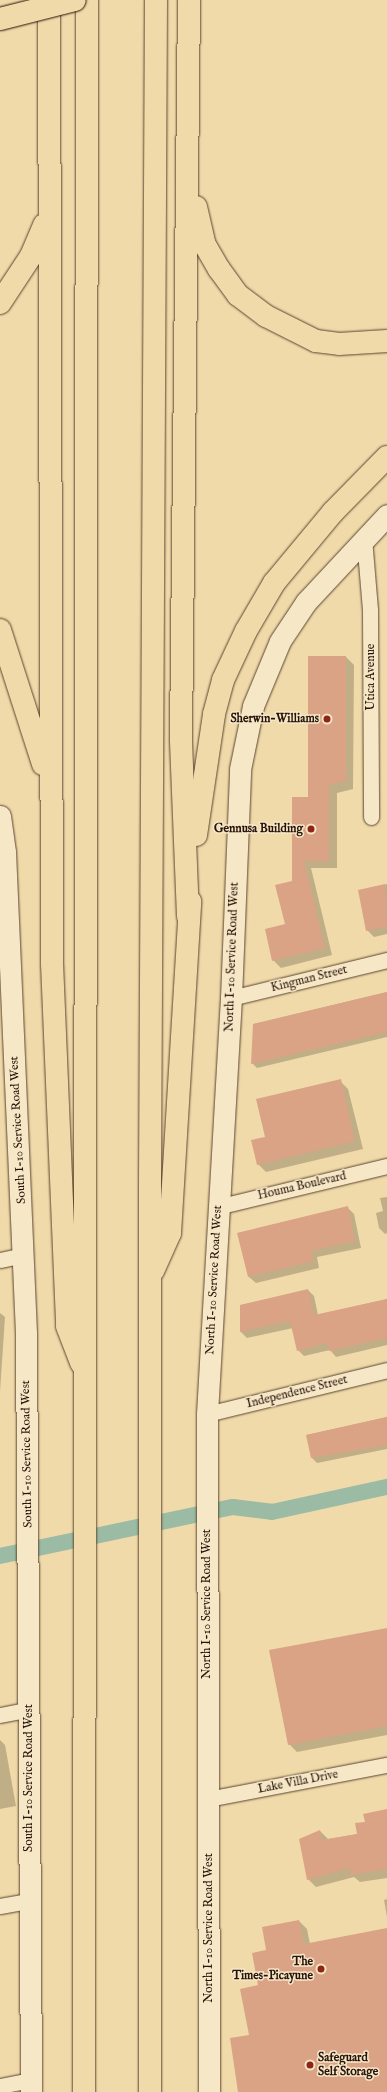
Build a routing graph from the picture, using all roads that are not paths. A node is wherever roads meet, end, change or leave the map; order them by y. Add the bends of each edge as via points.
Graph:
1 (49, 0) edge
2 (75, 0) edge
3 (87, 0) edge
4 (156, 0) edge
5 (189, 0) edge
6 (0, 19) edge
7 (188, 170) junction
8 (48, 216) junction
9 (0, 303) edge
10 (387, 341) edge
11 (387, 458) edge
12 (387, 515) edge
13 (364, 538) junction
14 (0, 630) edge
15 (50, 787) junction
16 (0, 816) edge
17 (372, 816) dead end
18 (188, 916) junction
19 (387, 960) edge
20 (232, 998) junction
21 (387, 1166) edge
22 (217, 1206) junction
23 (24, 1255) junction
24 (0, 1260) edge
25 (150, 1278) junction
26 (387, 1370) edge
27 (85, 1373) junction
28 (206, 1414) junction
29 (30, 1709) junction
30 (0, 1715) edge
31 (387, 1765) edge
32 (208, 1799) junction
33 (29, 1901) junction
34 (0, 1906) edge
35 (0, 2086) edge
36 (31, 2086) edge
37 (84, 2092) edge
38 (150, 2092) edge
39 (209, 2092) edge

1 - 8 highway
2 - 6 highway, bridge
3 - 27 highway
4 - 25 highway
5 - 7 highway
7 - 10 highway via 205,245 238,295 266,316 316,341 339,344
7 - 18 highway via 181,738
8 - 9 highway via 31,256
8 - 15 highway
11 - 18 highway via 333,512 274,583 223,680 214,714 200,793
12 - 13 street, North I-10 Service Road West
13 - 17 street, Utica Avenue via 370,610
13 - 20 street, North I-10 Service Road West via 306,602 280,641 253,706 240,769
14 - 15 highway
15 - 27 highway via 52,963 66,1326
16 - 23 street, South I-10 Service Road West via 5,852
18 - 25 highway via 170,1233
19 - 20 street, Kingman Street
20 - 22 street, North I-10 Service Road West
21 - 22 street, Houma Boulevard
22 - 28 street, North I-10 Service Road West
23 - 24 street
23 - 29 street, South I-10 Service Road West
25 - 38 highway
26 - 28 street, Independence Street
27 - 37 highway
28 - 32 street, North I-10 Service Road West
29 - 30 street
29 - 33 street, South I-10 Service Road West
31 - 32 street, Lake Villa Drive
32 - 39 street, North I-10 Service Road West
33 - 34 street
33 - 36 street, South I-10 Service Road West
35 - 36 street

